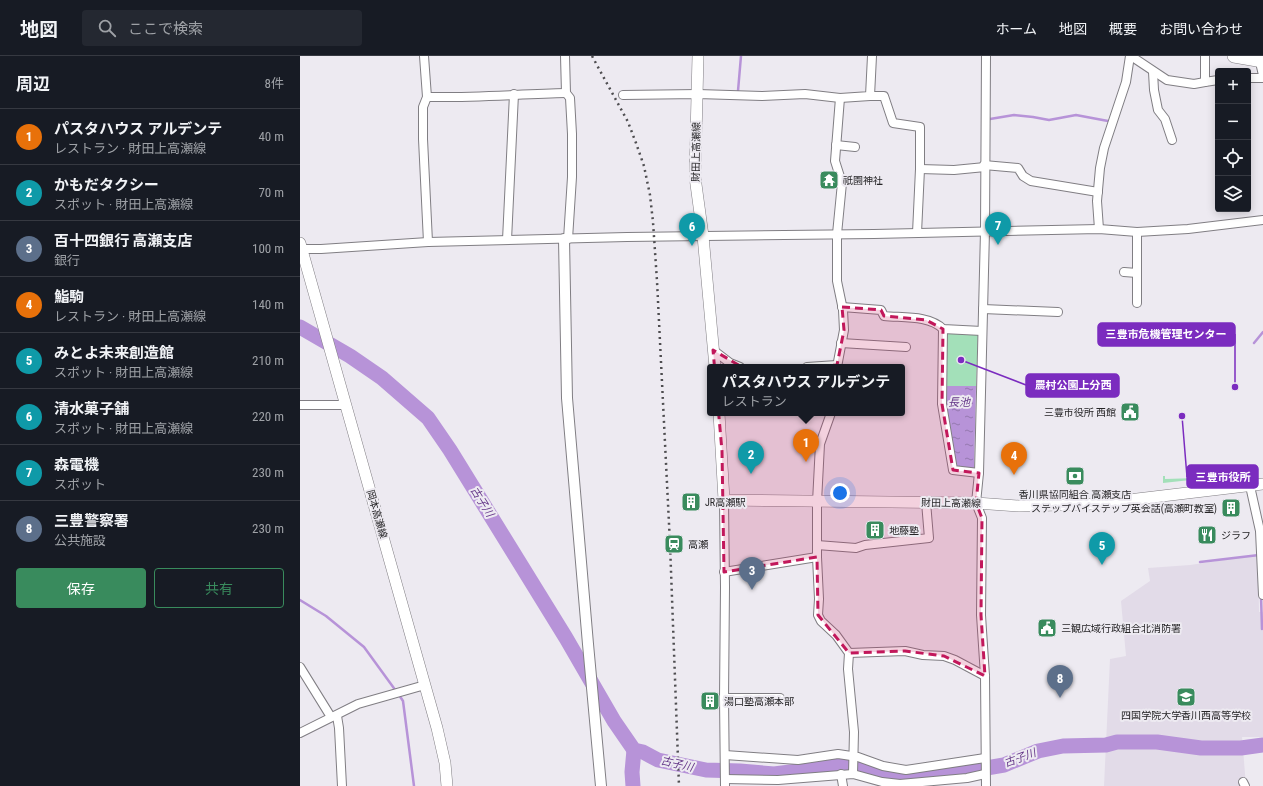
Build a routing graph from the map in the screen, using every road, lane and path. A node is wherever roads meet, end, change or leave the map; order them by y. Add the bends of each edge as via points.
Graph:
1 (424, 56) edge
2 (565, 56) edge
3 (698, 56) edge
4 (872, 56) edge
5 (986, 56) edge
6 (1130, 56) edge
7 (1205, 56) edge
8 (1234, 56) edge
9 (1260, 59) edge
10 (1153, 72) junction
11 (1263, 75) edge
12 (1251, 78) edge
13 (1263, 78) edge
14 (1215, 80) edge
15 (1205, 82) junction
16 (566, 93) junction
17 (514, 94) junction
18 (698, 94) junction
19 (623, 95) dead end
20 (870, 96) junction
21 (427, 97) junction
22 (840, 98) junction
23 (1172, 140) dead end
24 (836, 144) junction
25 (855, 147) dead end
26 (984, 166) junction
27 (920, 169) junction
28 (1098, 192) junction
29 (1263, 220) edge
30 (1099, 229) junction
31 (985, 231) junction
32 (1137, 232) junction
33 (917, 233) junction
34 (837, 234) junction
35 (703, 236) junction
36 (566, 239) junction
37 (507, 240) junction
38 (428, 242) junction
39 (301, 247) edge
40 (1124, 272) dead end
41 (1137, 273) junction
42 (1137, 303) dead end
43 (842, 307) junction
44 (982, 309) junction
45 (1058, 312) dead end
46 (944, 329) junction
47 (982, 331) junction
48 (841, 343) junction
49 (906, 347) dead end
50 (713, 350) junction
51 (715, 364) edge
52 (732, 364) edge
53 (837, 364) edge
54 (300, 405) edge
55 (346, 405) junction
56 (719, 416) edge
57 (830, 416) edge
58 (979, 473) junction
59 (1263, 484) edge
60 (1250, 486) junction
61 (724, 500) junction
62 (818, 501) junction
63 (926, 502) junction
64 (976, 502) junction
65 (1261, 531) edge
66 (817, 545) junction
67 (817, 557) junction
68 (724, 572) junction
69 (1263, 595) edge
70 (849, 653) junction
71 (300, 666) edge
72 (985, 676) junction
73 (425, 685) junction
74 (724, 698) junction
75 (780, 698) dead end
76 (334, 716) junction
77 (300, 733) edge
78 (726, 755) junction
79 (853, 756) junction
80 (985, 758) junction
81 (852, 771) junction
82 (841, 774) junction
83 (985, 774) junction
84 (725, 783) edge
85 (342, 786) edge
86 (447, 786) edge
87 (602, 786) edge
88 (843, 786) edge
89 (986, 786) edge

1 - 21 street
2 - 16 street
3 - 18 main road, 財田上高瀬線
4 - 20 street
5 - 26 street
6 - 10 street
6 - 28 street via 1126,82 1104,148
7 - 15 street
8 - 9 main road
9 - 11 street
10 - 15 street via 1175,82
10 - 23 street via 1158,110 1165,119
12 - 13 street
14 - 15 street
16 - 17 street
16 - 36 street via 570,98 572,177
17 - 21 street
17 - 37 street
18 - 19 street
18 - 22 street via 805,94
18 - 35 main road, 財田上高瀬線 via 695,177
20 - 22 street
20 - 27 street via 884,96 893,122 920,127
21 - 38 street via 423,108 423,139
22 - 24 street
24 - 25 street
24 - 34 street via 835,162 842,183
26 - 27 street via 954,170
26 - 28 street via 1018,168 1023,176 1031,181
26 - 31 street
27 - 33 street
28 - 30 street
29 - 32 street
30 - 31 street
30 - 32 street
31 - 33 street
31 - 44 street
32 - 41 street
33 - 34 street
34 - 35 street
34 - 43 street via 837,281
35 - 36 street
35 - 50 main road, 財田上高瀬線
36 - 37 street
36 - 87 street via 567,398
37 - 38 street
38 - 39 street via 328,248
39 - 55 main road, 岡本高瀬線
40 - 41 street
41 - 42 street
43 - 46 street via 881,310 884,316 926,320
43 - 48 street via 844,330
44 - 45 street
44 - 47 street
46 - 47 street
46 - 58 street via 942,404 953,470
47 - 58 street
48 - 49 street
48 - 53 street
50 - 51 main road, 財田上高瀬線
50 - 52 street
54 - 55 street
55 - 73 main road, 岡本高瀬線
56 - 61 main road
57 - 62 street via 820,444
58 - 64 street
59 - 60 main road, 財田上高瀬線
60 - 64 main road, 財田上高瀬線 via 1095,504 1020,506
60 - 65 street
61 - 62 main road, 財田上高瀬線
61 - 68 street
62 - 63 main road, 財田上高瀬線
62 - 66 street
63 - 64 main road, 財田上高瀬線
63 - 66 street via 929,538 856,548
64 - 72 street via 982,518 981,615
65 - 69 street
66 - 67 street
67 - 68 street
67 - 70 street via 818,615
68 - 74 street
70 - 72 street via 905,651 944,656
70 - 79 street
71 - 76 street
72 - 80 street
73 - 76 street via 358,704
73 - 86 main road, 岡本高瀬線 via 439,735
74 - 75 street
74 - 78 street
76 - 77 street
76 - 85 street via 339,728
78 - 79 street via 798,760 838,754
78 - 84 street
79 - 80 street via 883,766 906,770
79 - 81 street
80 - 83 street
81 - 82 street
81 - 83 street via 882,782 900,784
82 - 84 street
82 - 88 street
83 - 89 street

